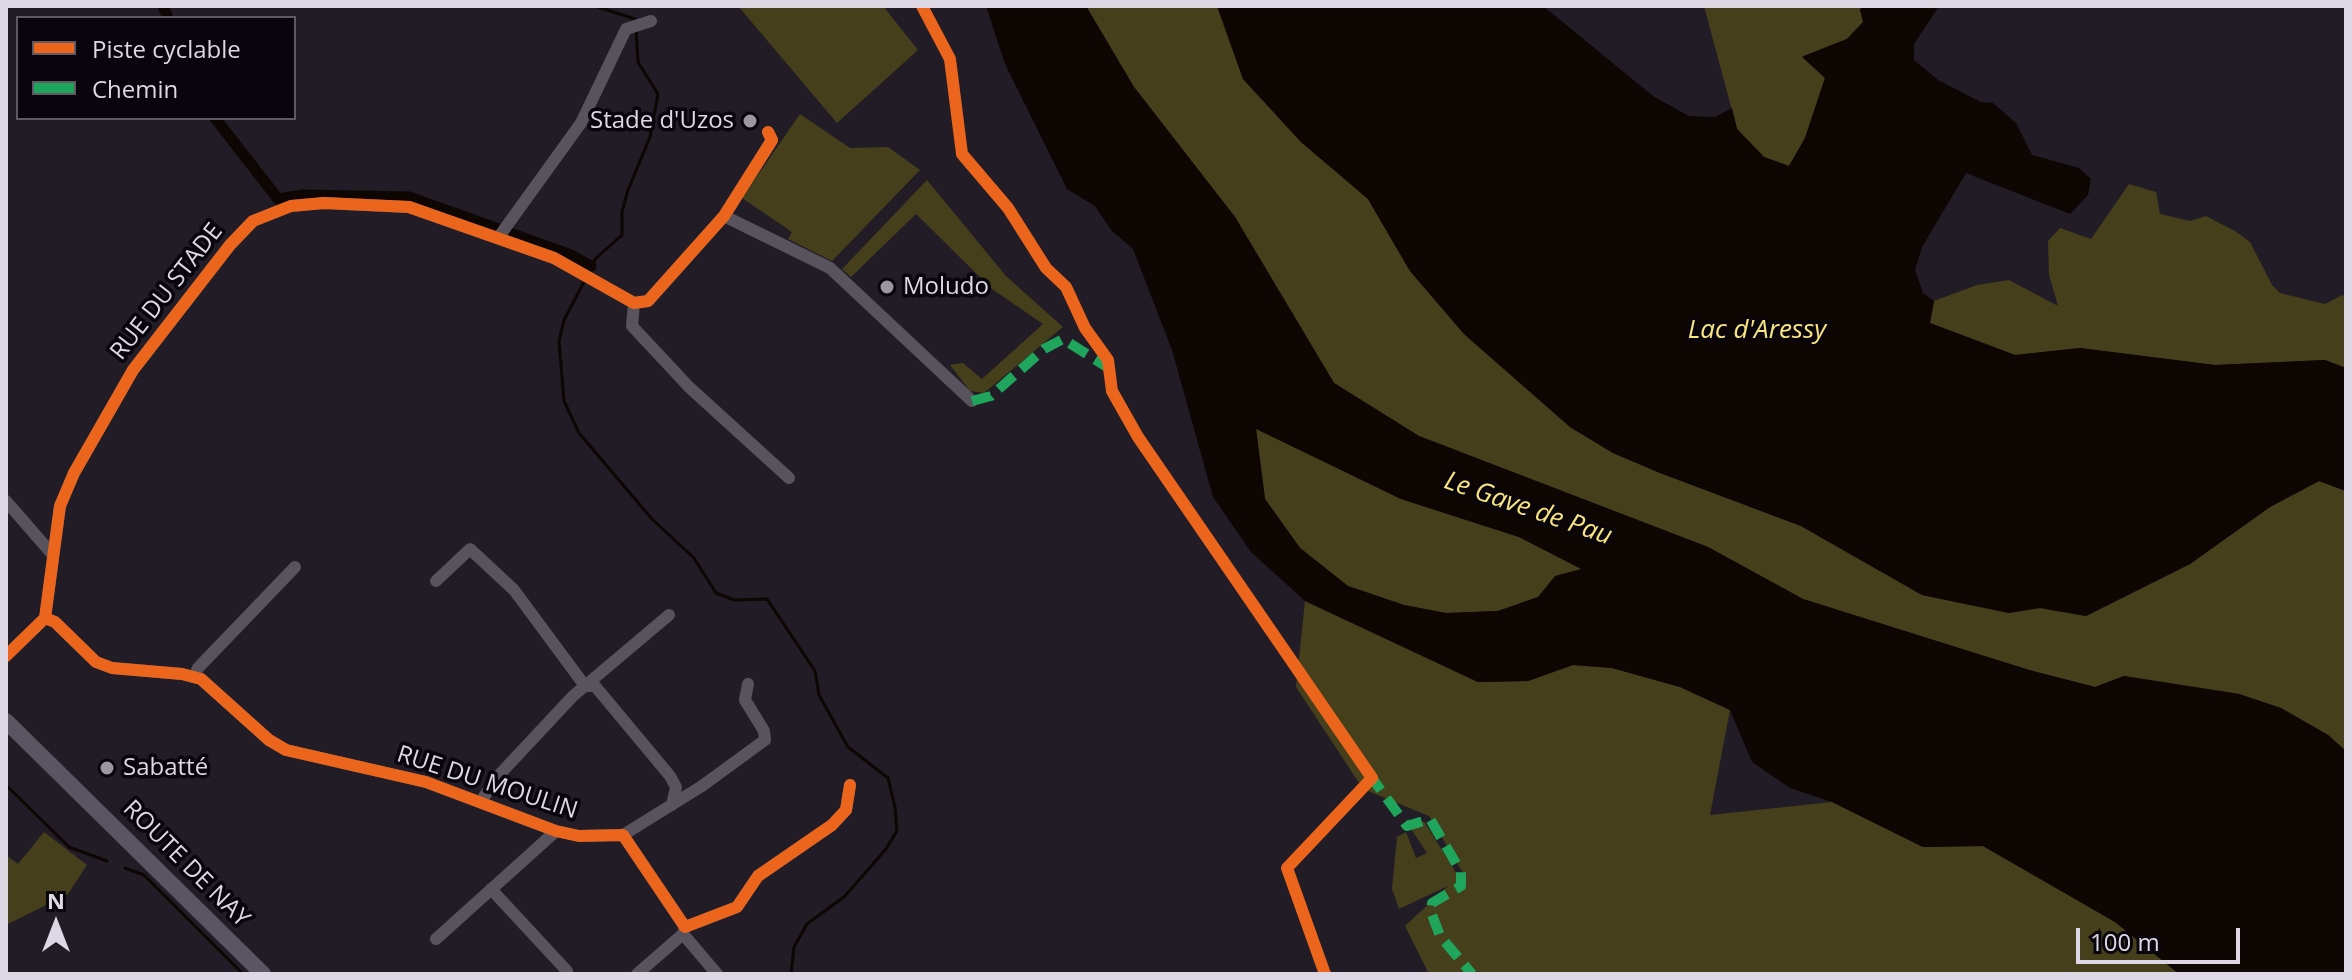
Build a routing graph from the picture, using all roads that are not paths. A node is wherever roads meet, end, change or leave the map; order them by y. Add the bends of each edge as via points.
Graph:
1 (646, 23) dead end
2 (768, 132) dead end
3 (724, 216) junction
4 (502, 233) junction
5 (634, 303) junction
6 (972, 401) dead end
7 (789, 478) dead end
8 (6, 501) edge
9 (53, 555) junction
10 (295, 567) dead end
11 (436, 581) dead end
12 (669, 615) dead end
13 (45, 618) junction
14 (6, 656) edge
15 (194, 677) junction
16 (748, 684) dead end
17 (585, 686) junction
18 (6, 721) edge
19 (673, 782) junction
20 (850, 785) dead end
21 (699, 788) junction
22 (481, 801) junction
23 (672, 805) junction
24 (556, 831) junction
25 (623, 835) junction
26 (491, 889) junction
27 (684, 931) junction
28 (436, 939) dead end
29 (567, 971) dead end
30 (263, 974) edge
31 (637, 974) edge
32 (717, 974) edge

1 - 4 street via 626,29 581,123
2 - 3 street via 772,140
3 - 5 street via 648,301
3 - 6 street via 830,268
4 - 5 street, RUE DU STADE
4 - 9 street, RUE DU STADE via 409,207 324,203 291,206 253,221 133,370 74,473 60,506
5 - 7 street via 632,326 689,387
8 - 9 street
9 - 13 street, RUE DU STADE
10 - 15 street
11 - 17 street via 470,549 514,590
12 - 17 street
13 - 14 street
13 - 15 street via 96,662
15 - 22 street, RUE DU MOULIN via 286,750 426,782
16 - 21 street via 745,700 765,740
17 - 19 street via 595,686
17 - 22 street via 500,774
18 - 30 main road, ROUTE DE NAY
19 - 21 street
19 - 23 street
20 - 27 street via 846,810 832,825 758,876 737,907
21 - 23 street
22 - 24 street, RUE DU MOULIN
23 - 25 street
24 - 25 street, RUE DU MOULIN
24 - 26 street
25 - 27 street
26 - 28 street
26 - 29 street
27 - 31 street
27 - 32 street

